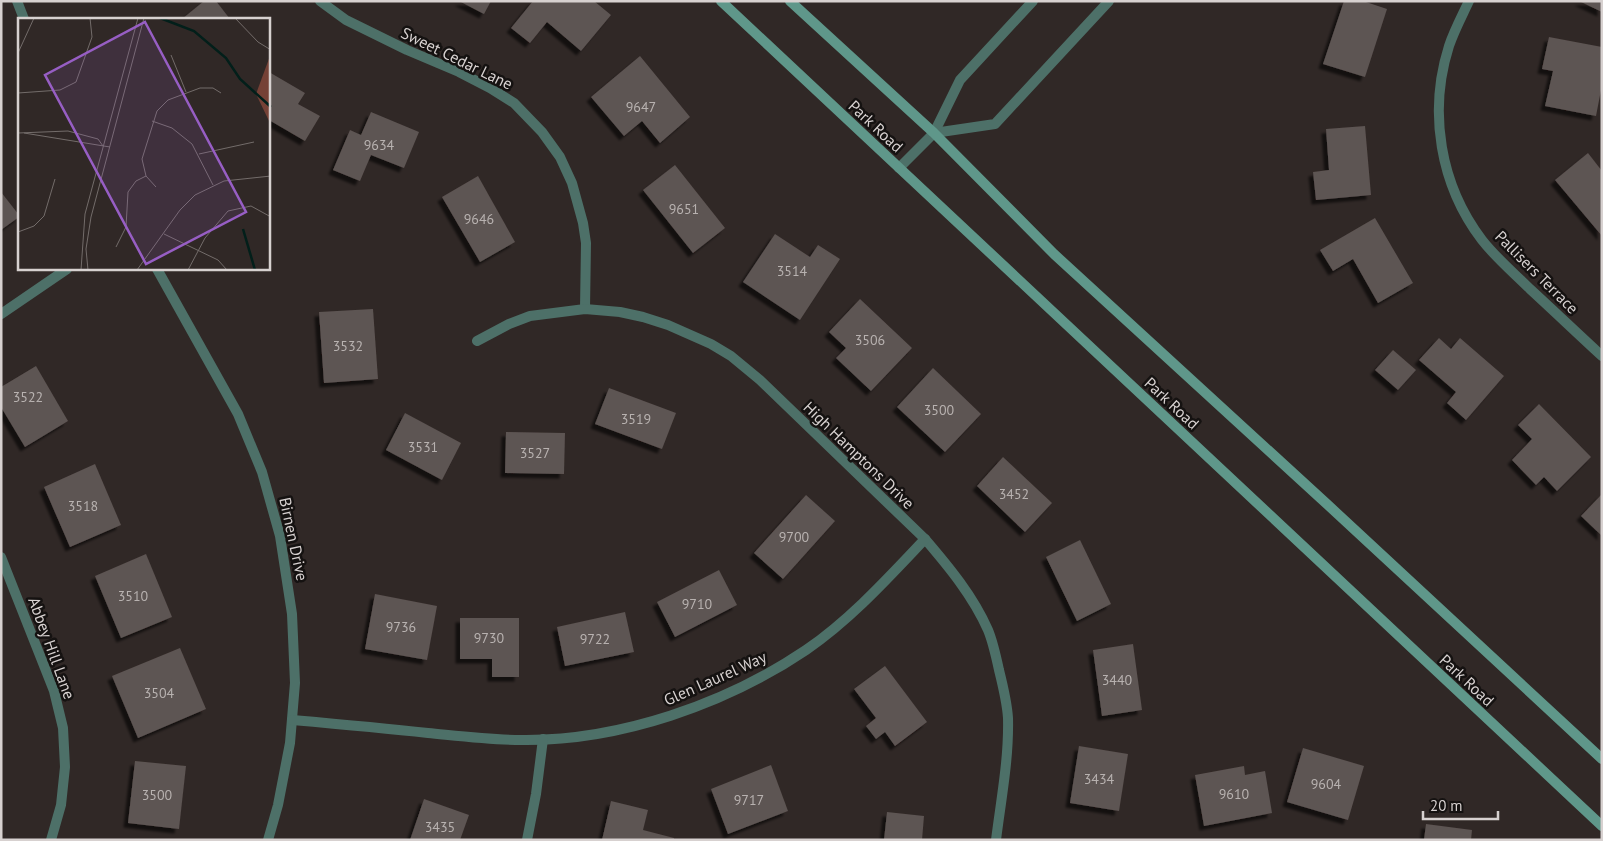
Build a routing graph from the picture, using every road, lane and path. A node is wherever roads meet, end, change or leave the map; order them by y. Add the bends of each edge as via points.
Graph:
1 (16, 1) edge
2 (320, 1) edge
3 (721, 1) edge
4 (790, 1) edge
5 (1033, 1) edge
6 (1109, 1) edge
7 (1469, 1) edge
8 (24, 18) edge
9 (934, 133) junction
10 (899, 168) junction
11 (66, 270) edge
12 (158, 270) edge
13 (585, 309) junction
14 (1, 314) edge
15 (477, 341) dead end
16 (1602, 356) edge
17 (925, 539) junction
18 (1, 557) edge
19 (292, 720) junction
20 (543, 739) junction
21 (1602, 759) edge
22 (1602, 826) edge
23 (51, 840) edge
24 (268, 840) edge
25 (527, 840) edge
26 (996, 840) edge

1 - 8 street
2 - 13 street, Sweet Cedar Lane via 346,20 490,88 514,103 542,132 560,157 572,183 583,223 586,243
3 - 10 main road, Park Road
4 - 9 main road, Park Road
5 - 9 street via 960,80
6 - 9 street via 995,124
7 - 16 street, Pallisers Terrace via 1449,46 1440,85 1438,121 1450,179 1464,212 1482,240
9 - 10 street
9 - 21 main road, Park Road via 1054,254
10 - 22 main road, Park Road
11 - 14 street
12 - 19 street, Birnen Drive via 238,414 262,472 280,536 292,614 295,683
13 - 15 street, High Hamptons Drive via 530,316
13 - 17 street, High Hamptons Drive via 620,312 668,325 731,356
17 - 20 street, Glen Laurel Way via 885,582 828,633 750,683 691,709 635,726
17 - 26 street, High Hamptons Drive via 976,608 994,647 1008,718
18 - 23 street, Abbey Hill Lane via 54,690 63,728 65,767 61,805
19 - 20 street, Glen Laurel Way via 469,737
19 - 24 street, Birnen Drive via 278,805
20 - 25 street

